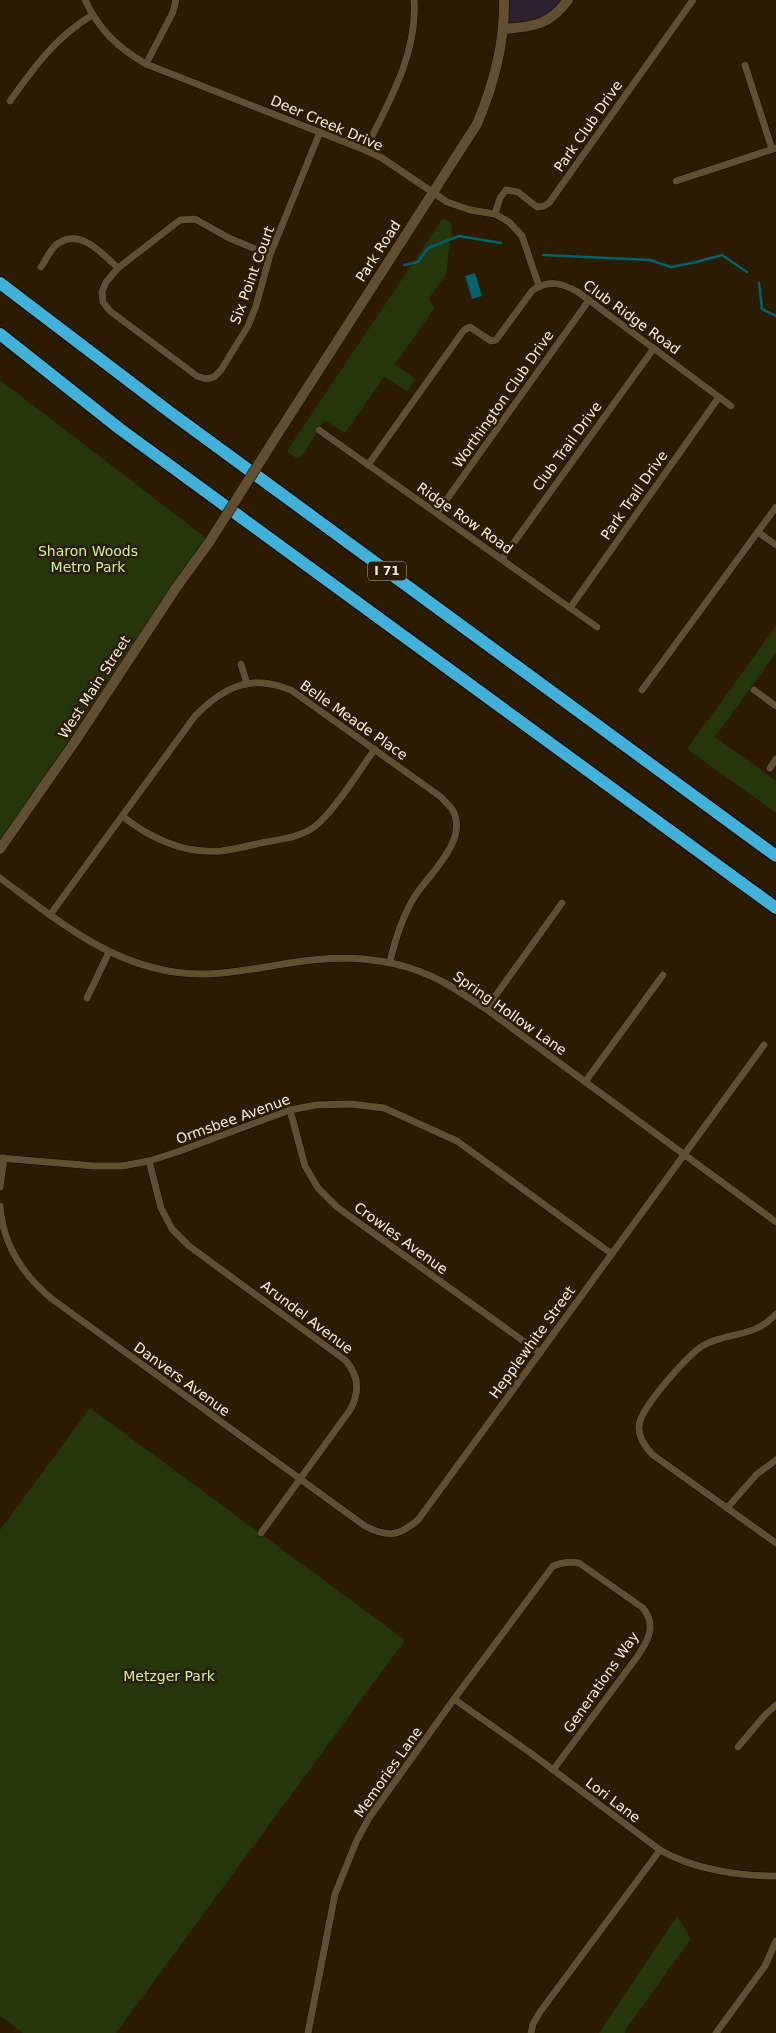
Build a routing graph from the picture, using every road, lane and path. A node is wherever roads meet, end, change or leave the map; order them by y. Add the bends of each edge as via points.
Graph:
1 (85, 0) edge
2 (176, 0) edge
3 (414, 0) edge
4 (504, 0) edge
5 (568, 0) edge
6 (693, 0) edge
7 (92, 15) junction
8 (504, 29) junction
9 (146, 64) junction
10 (745, 65) dead end
11 (10, 101) dead end
12 (320, 132) junction
13 (774, 149) edge
14 (365, 150) junction
15 (676, 181) dead end
16 (433, 193) junction
17 (495, 214) junction
18 (270, 255) junction
19 (41, 267) dead end
20 (118, 268) junction
21 (0, 283) edge
22 (539, 286) junction
23 (589, 300) junction
24 (0, 334) edge
25 (654, 348) junction
26 (719, 398) junction
27 (731, 406) dead end
28 (320, 430) dead end
29 (368, 465) junction
30 (776, 507) edge
31 (437, 513) junction
32 (758, 532) junction
33 (210, 541) joint
34 (776, 545) edge
35 (502, 559) junction
36 (570, 608) junction
37 (597, 627) dead end
38 (241, 664) dead end
39 (246, 684) junction
40 (642, 690) dead end
41 (754, 690) dead end
42 (776, 706) edge
43 (375, 749) junction
44 (776, 759) edge
45 (770, 768) dead end
46 (122, 816) junction
47 (0, 848) edge
48 (776, 856) edge
49 (0, 878) edge
50 (562, 903) dead end
51 (776, 908) edge
52 (50, 915) junction
53 (109, 952) junction
54 (390, 962) junction
55 (663, 975) dead end
56 (87, 998) dead end
57 (486, 1009) junction
58 (764, 1045) dead end
59 (585, 1082) junction
60 (290, 1110) junction
61 (685, 1155) junction
62 (2, 1158) edge
63 (149, 1161) junction
64 (0, 1187) edge
65 (0, 1206) edge
66 (776, 1222) edge
67 (612, 1254) junction
68 (776, 1314) edge
69 (540, 1353) junction
70 (776, 1460) edge
71 (300, 1479) junction
72 (727, 1508) junction
73 (261, 1533) dead end
74 (392, 1534) joint
75 (776, 1543) edge
76 (562, 1562) joint
77 (454, 1699) junction
78 (776, 1705) edge
79 (738, 1747) dead end
80 (553, 1770) junction
81 (660, 1850) junction
82 (776, 1876) edge
83 (776, 1941) edge
84 (308, 2033) edge
85 (531, 2033) edge
86 (716, 2033) edge

1 - 7 street, Deer Creek Drive
2 - 9 street
3 - 14 street via 415,13 403,68
4 - 8 main road, Park Road
5 - 8 main road via 558,13 539,24
6 - 17 street, Park Club Drive via 549,203 538,207 518,192 506,190
7 - 9 street, Deer Creek Drive via 115,44
7 - 11 street via 58,39
8 - 16 main road, Park Road via 490,93 477,124
9 - 12 street, Deer Creek Drive
10 - 13 street
12 - 14 street, Deer Creek Drive
12 - 18 street, Six Point Court
13 - 15 street
14 - 16 street, Deer Creek Drive
16 - 17 street, Deer Creek Drive via 470,210
16 - 33 main road, Park Road, bridge
17 - 22 street, Deer Creek Drive via 509,222 522,236
18 - 20 street via 195,219 180,220
18 - 20 street, Six Point Court via 248,326 221,370 206,379 197,376 110,311 103,302 102,292
19 - 20 street via 56,244 68,238 87,242
21 - 48 highway, I 71 via 171,413
22 - 23 street, Club Ridge Road via 564,284
22 - 29 street via 496,340 491,341 470,327 464,330
23 - 25 street, Club Ridge Road
23 - 31 street, Worthington Club Drive
24 - 51 highway via 128,435
25 - 26 street, Club Ridge Road
25 - 35 street, Club Trail Drive
26 - 27 street, Club Ridge Road
26 - 36 street, Park Trail Drive
28 - 29 street, Ridge Row Road
29 - 31 street, Ridge Row Road
30 - 32 street
31 - 35 street, Ridge Row Road
32 - 34 street
32 - 40 street
33 - 47 main road, West Main Street
35 - 36 street, Ridge Row Road
36 - 37 street, Ridge Row Road
38 - 39 street
39 - 43 street, Belle Meade Place via 264,683 291,690
39 - 46 street, Belle Meade Place via 226,690 211,700
41 - 42 street
43 - 46 street via 318,824 291,838 220,851 199,850 156,839
43 - 54 street, Belle Meade Place via 441,797 452,809 457,825 454,841 414,897 398,928
44 - 45 street
46 - 52 street, Belle Meade Place
49 - 52 street, Spring Hollow Lane
50 - 57 street
52 - 53 street, Spring Hollow Lane
53 - 54 street, Spring Hollow Lane via 174,972 201,975 229,974 343,956
53 - 56 street
54 - 57 street, Spring Hollow Lane via 440,980
55 - 59 street
57 - 59 street, Spring Hollow Lane
58 - 61 street, Hepplewhite Street
59 - 61 street, Spring Hollow Lane
60 - 63 street, Ormsbee Avenue
60 - 67 street, Ormsbee Avenue via 342,1104 384,1108 457,1141
60 - 69 street, Crowles Avenue via 305,1166 318,1188 337,1207
61 - 66 street, Spring Hollow Lane
61 - 67 street, Hepplewhite Street
62 - 63 street, Ormsbee Avenue via 94,1166 122,1166
62 - 64 street
63 - 71 street, Arundel Avenue via 161,1208 172,1229 189,1246 345,1360 356,1375 355,1402
65 - 71 street, Danvers Avenue via 9,1245 38,1288
67 - 69 street, Hepplewhite Street
68 - 72 street via 752,1331 715,1340 688,1356 640,1422 639,1434 653,1455
69 - 74 street, Hepplewhite Street via 418,1520 406,1530
70 - 72 street via 748,1483
71 - 73 street, Arundel Avenue
71 - 74 street, Danvers Avenue via 365,1526
72 - 75 street
76 - 77 street, Memories Lane via 553,1566
76 - 80 street, Generations Way via 579,1564 643,1608 648,1614 651,1629 637,1657
77 - 80 street, Lori Lane
77 - 84 street, Memories Lane via 369,1818 354,1847 336,1894
78 - 79 street
80 - 81 street, Lori Lane
81 - 82 street, Lori Lane via 698,1866 756,1876
81 - 85 street via 540,2012
83 - 86 street via 765,1966

